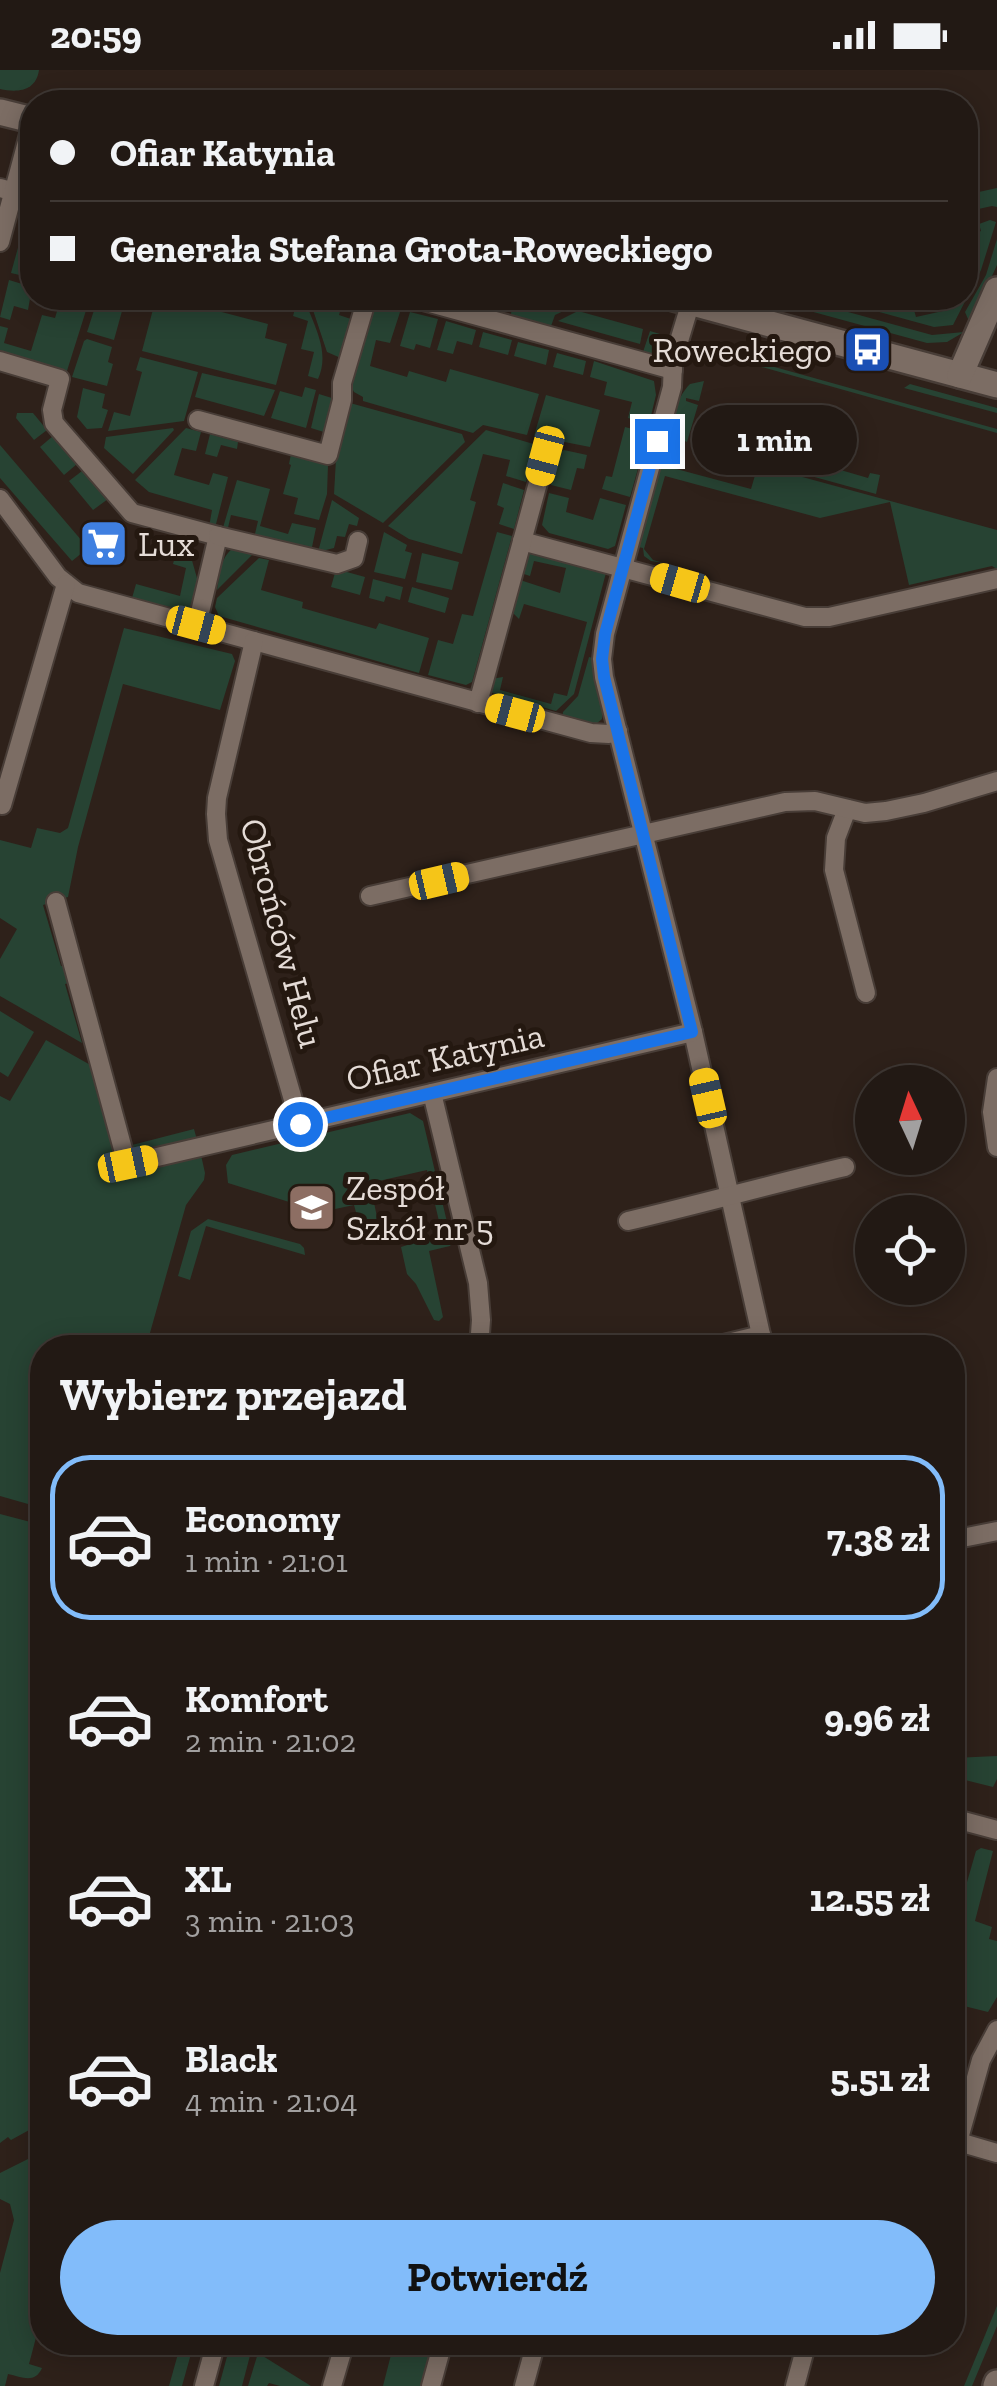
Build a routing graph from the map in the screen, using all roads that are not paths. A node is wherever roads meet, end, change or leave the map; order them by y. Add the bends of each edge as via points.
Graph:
1 (16, 193) edge
2 (0, 242) edge
3 (997, 290) edge
4 (363, 310) edge
5 (456, 310) edge
6 (684, 310) edge
7 (726, 310) edge
8 (0, 361) edge
9 (673, 370) junction
10 (960, 375) junction
11 (997, 385) edge
12 (198, 420) dead end
13 (545, 456) dead end
14 (0, 500) edge
15 (218, 536) junction
16 (522, 540) junction
17 (358, 541) dead end
18 (624, 568) junction
19 (997, 579) edge
20 (66, 584) junction
21 (196, 625) junction
22 (254, 641) junction
23 (478, 703) junction
24 (618, 732) junction
25 (997, 781) edge
26 (2, 805) edge
27 (847, 810) junction
28 (644, 835) junction
29 (370, 896) dead end
30 (56, 902) dead end
31 (866, 993) dead end
32 (692, 1032) junction
33 (997, 1078) edge
34 (432, 1094) junction
35 (300, 1124) junction
36 (997, 1146) edge
37 (845, 1166) dead end
38 (730, 1198) junction
39 (628, 1221) dead end
40 (480, 1335) edge
41 (761, 1335) edge
42 (997, 1531) edge
43 (965, 1537) edge
44 (965, 1821) edge
45 (997, 1830) edge
46 (997, 2030) edge
47 (965, 2112) edge
48 (965, 2144) edge
49 (997, 2153) edge
50 (212, 2355) edge
51 (342, 2355) edge
52 (439, 2355) edge
53 (532, 2355) edge
54 (803, 2355) edge
55 (335, 2385) edge
56 (204, 2386) edge
57 (431, 2386) edge
58 (524, 2386) edge
59 (794, 2386) edge

1 - 2 street
3 - 10 street
4 - 12 street via 328,455
5 - 9 street
6 - 9 street
7 - 10 street
8 - 15 street via 60,380 54,423 132,512
9 - 18 street
10 - 11 street
13 - 16 street
14 - 20 street
15 - 17 street via 337,564 354,558
15 - 21 street
16 - 18 street
16 - 23 street
18 - 19 street via 817,618
18 - 24 street via 602,651
20 - 21 street
20 - 26 street
21 - 22 street
22 - 23 street
22 - 35 street, Obrońców Helu via 217,798 218,840
23 - 24 street via 596,734
24 - 28 street
25 - 27 street via 886,812
27 - 28 street via 785,802
27 - 31 street via 834,870
28 - 29 street
28 - 32 street
30 - 35 street, Ofiar Katynia via 128,1164
32 - 34 street, Ofiar Katynia
32 - 38 street
33 - 36 street
34 - 35 street, Ofiar Katynia
34 - 40 street via 478,1283
37 - 38 street
38 - 39 street
38 - 41 street
42 - 43 street
44 - 45 street
46 - 47 street
48 - 49 street
50 - 56 street
51 - 55 street
52 - 57 street
53 - 58 street
54 - 59 street

